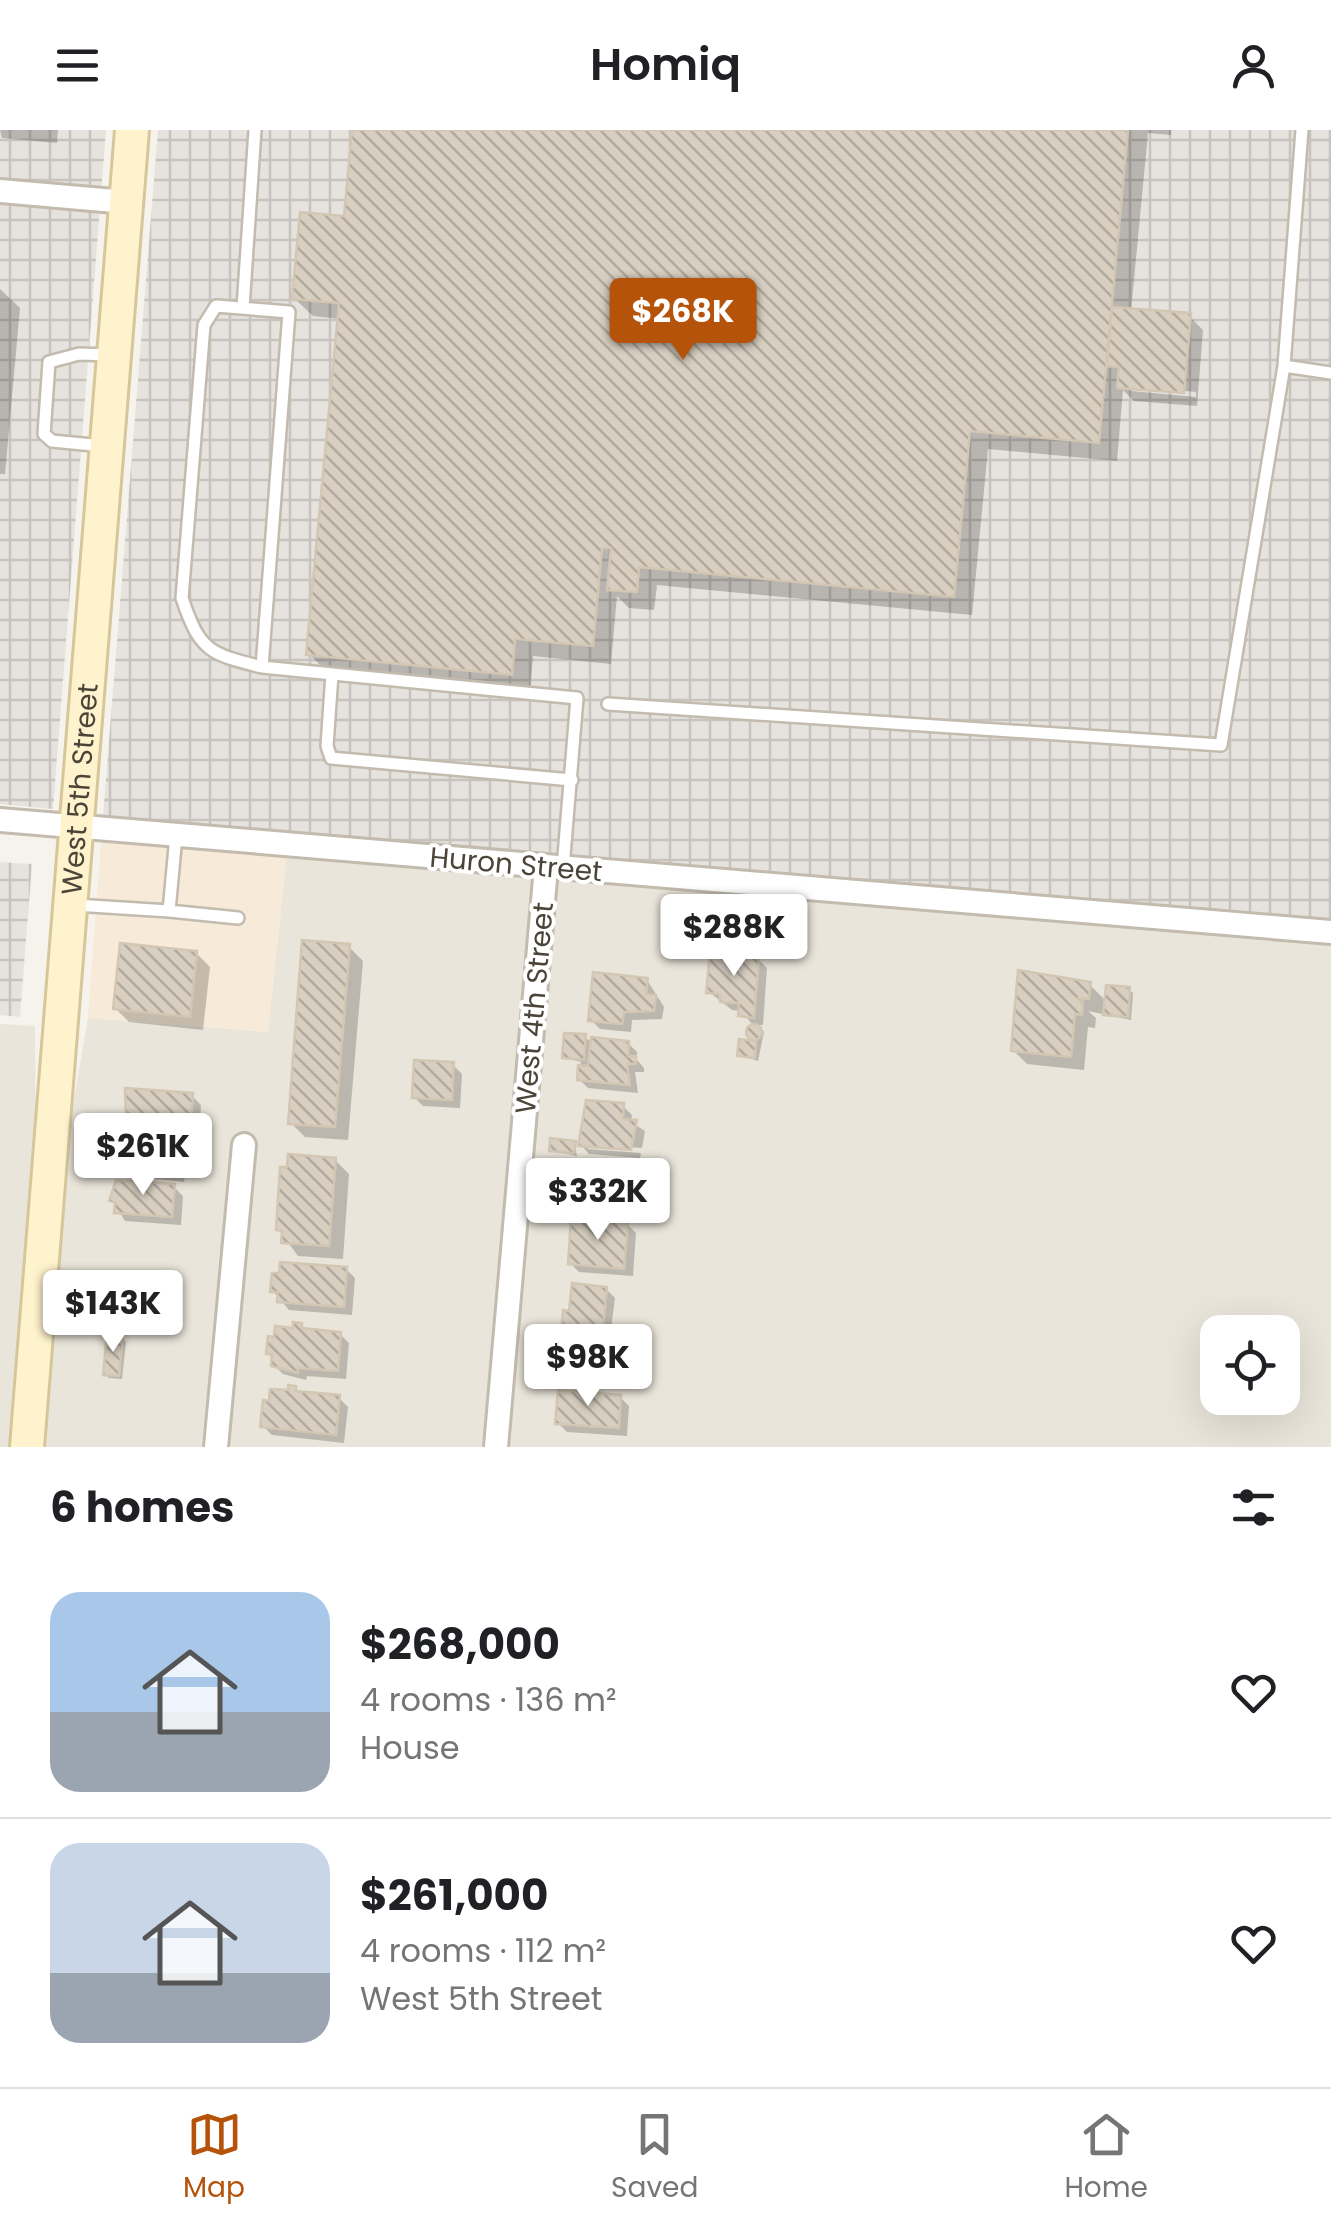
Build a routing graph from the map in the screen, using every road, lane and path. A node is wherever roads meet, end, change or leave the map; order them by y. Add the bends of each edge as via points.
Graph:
1 (132, 130) edge
2 (255, 130) edge
3 (1302, 130) edge
4 (0, 191) edge
5 (126, 202) junction
6 (244, 308) junction
7 (114, 356) junction
8 (1284, 366) junction
9 (1331, 372) edge
10 (107, 447) junction
11 (262, 667) junction
12 (332, 674) junction
13 (608, 704) dead end
14 (572, 780) junction
15 (0, 820) edge
16 (78, 827) junction
17 (176, 836) junction
18 (555, 868) junction
19 (72, 905) junction
20 (169, 912) junction
21 (238, 918) dead end
22 (1331, 932) edge
23 (244, 1145) dead end
24 (28, 1447) edge
25 (216, 1447) edge
26 (496, 1447) edge

1 - 5 street, West 5th Street
2 - 6 lane
3 - 8 lane
4 - 5 street
5 - 7 street, West 5th Street
6 - 11 lane via 289,312
6 - 11 lane via 216,306 204,325 182,598 192,626 214,654
7 - 10 street, West 5th Street
7 - 10 lane via 59,356 49,362 44,388 44,434
8 - 9 lane
8 - 13 lane via 1221,745
10 - 16 street, West 5th Street
11 - 12 lane
12 - 14 lane via 331,758
12 - 14 lane via 577,698
14 - 18 lane
15 - 16 street, Huron Street
16 - 17 street, Huron Street
16 - 19 street, West 5th Street
17 - 18 street, Huron Street
17 - 20 lane
18 - 22 street, Huron Street
18 - 26 street, West 4th Street
19 - 20 lane
19 - 24 street, West 5th Street
20 - 21 lane
23 - 25 street

